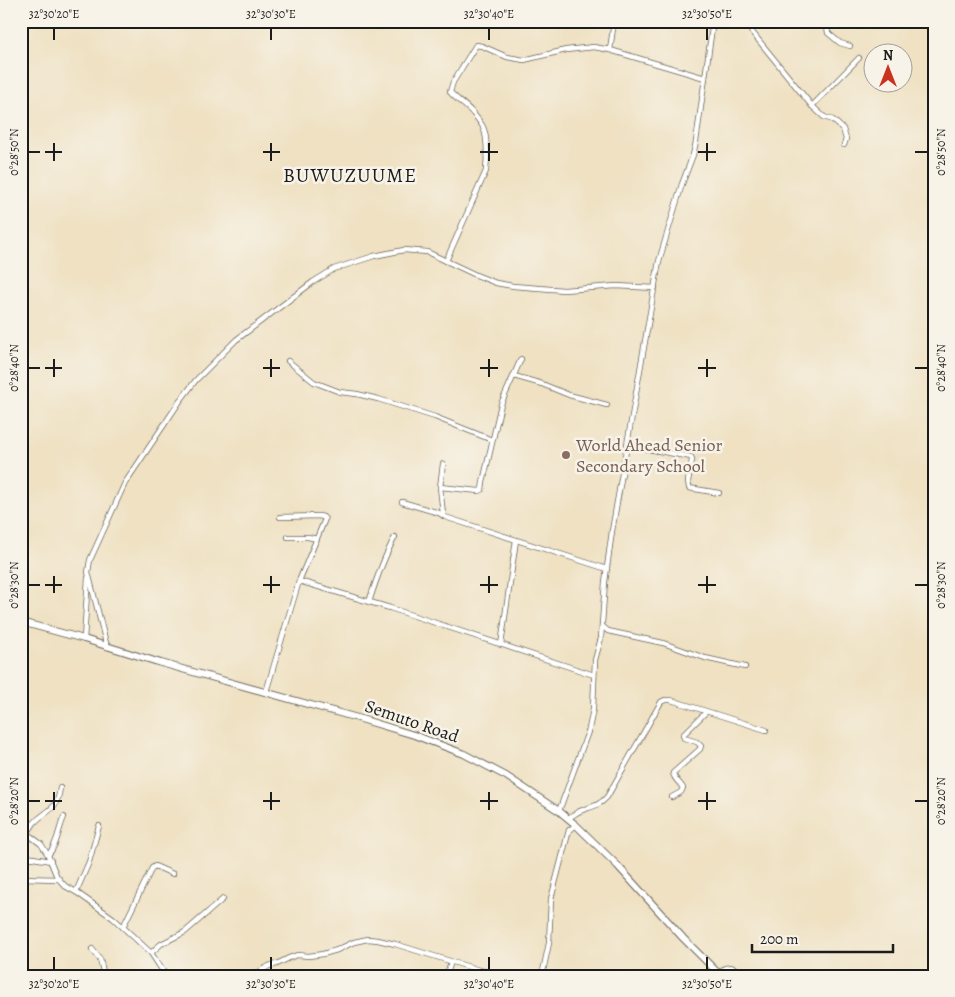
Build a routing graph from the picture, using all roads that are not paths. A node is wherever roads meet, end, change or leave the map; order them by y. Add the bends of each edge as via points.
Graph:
1 (614, 21) edge
2 (713, 21) edge
3 (723, 21) edge
4 (743, 21) edge
5 (826, 21) edge
6 (713, 27) junction
7 (850, 46) dead end
8 (610, 50) junction
9 (859, 58) dead end
10 (705, 78) junction
11 (812, 106) junction
12 (844, 145) dead end
13 (446, 261) junction
14 (655, 288) junction
15 (521, 359) dead end
16 (288, 360) dead end
17 (514, 376) junction
18 (607, 405) dead end
19 (492, 440) junction
20 (627, 445) junction
21 (443, 464) dead end
22 (440, 487) junction
23 (719, 493) dead end
24 (402, 502) dead end
25 (442, 514) junction
26 (280, 517) dead end
27 (288, 536) dead end
28 (395, 537) dead end
29 (317, 539) junction
30 (516, 540) junction
31 (607, 569) junction
32 (88, 572) junction
33 (299, 581) junction
34 (370, 602) junction
35 (21, 622) edge
36 (602, 626) junction
37 (84, 639) junction
38 (500, 645) junction
39 (107, 647) junction
40 (745, 667) dead end
41 (594, 675) junction
42 (266, 692) junction
43 (706, 712) junction
44 (766, 730) dead end
45 (60, 788) dead end
46 (672, 797) dead end
47 (559, 811) junction
48 (64, 817) dead end
49 (568, 818) junction
50 (576, 824) junction
51 (99, 826) dead end
52 (21, 829) edge
53 (27, 833) junction
54 (48, 855) junction
55 (21, 856) edge
56 (51, 861) junction
57 (173, 874) dead end
58 (21, 878) edge
59 (59, 878) junction
60 (76, 892) junction
61 (223, 899) dead end
62 (123, 927) junction
63 (92, 949) dead end
64 (151, 953) junction
65 (451, 962) junction
66 (719, 974) edge
67 (253, 975) edge
68 (104, 976) edge
69 (166, 976) edge
70 (446, 976) edge
71 (505, 976) edge
72 (542, 976) edge
73 (748, 976) edge

1 - 8 street
2 - 6 street
3 - 6 street
4 - 11 street
5 - 7 street via 828,33 840,43
6 - 10 street
8 - 10 street
8 - 13 street via 594,47 566,50 524,60 476,45 450,92 470,110 486,134 486,171
9 - 11 street
10 - 14 street via 693,155 664,242
11 - 12 street via 843,129
13 - 14 street via 485,279 513,286 564,290 616,286
13 - 32 street via 427,252 404,250 347,264 313,282 236,340 180,401 125,483 90,560
14 - 20 street
15 - 17 street
16 - 19 street via 314,382 340,392 378,399 435,416
17 - 18 street
17 - 19 street via 501,404
19 - 22 street via 482,490
20 - 23 street via 691,457 689,488
20 - 31 street
21 - 22 street
22 - 25 street
24 - 25 street
25 - 30 street
26 - 29 street via 323,517
27 - 29 street
28 - 34 street
29 - 33 street
30 - 31 street
30 - 38 street
31 - 36 street
32 - 37 street
32 - 39 street
33 - 34 street
33 - 42 street
34 - 38 street
35 - 37 main road, Semuto Road
36 - 40 street via 608,631
36 - 41 street
37 - 39 main road, Semuto Road
38 - 41 street
39 - 42 main road, Semuto Road
41 - 47 street via 589,729
42 - 47 main road, Semuto Road via 448,747 506,776
43 - 44 street
43 - 46 street via 684,735 684,738 701,746 673,773 683,788
43 - 49 street via 668,700 662,702 607,797 598,805
45 - 53 street via 54,806
47 - 49 main road, Semuto Road
48 - 54 street
49 - 50 main road, Semuto Road
50 - 66 main road, Semuto Road
50 - 72 street via 569,830 551,899 549,943
51 - 60 street
52 - 53 street
53 - 54 street via 41,844
54 - 56 street
55 - 56 street
56 - 59 street
57 - 62 street via 155,866 152,868
58 - 59 street
59 - 60 street
60 - 62 street
61 - 64 street via 185,932
62 - 64 street
63 - 68 street via 100,959
64 - 69 street
65 - 67 street via 368,939 323,954 297,955
65 - 70 street
65 - 71 street
66 - 73 street via 731,966

